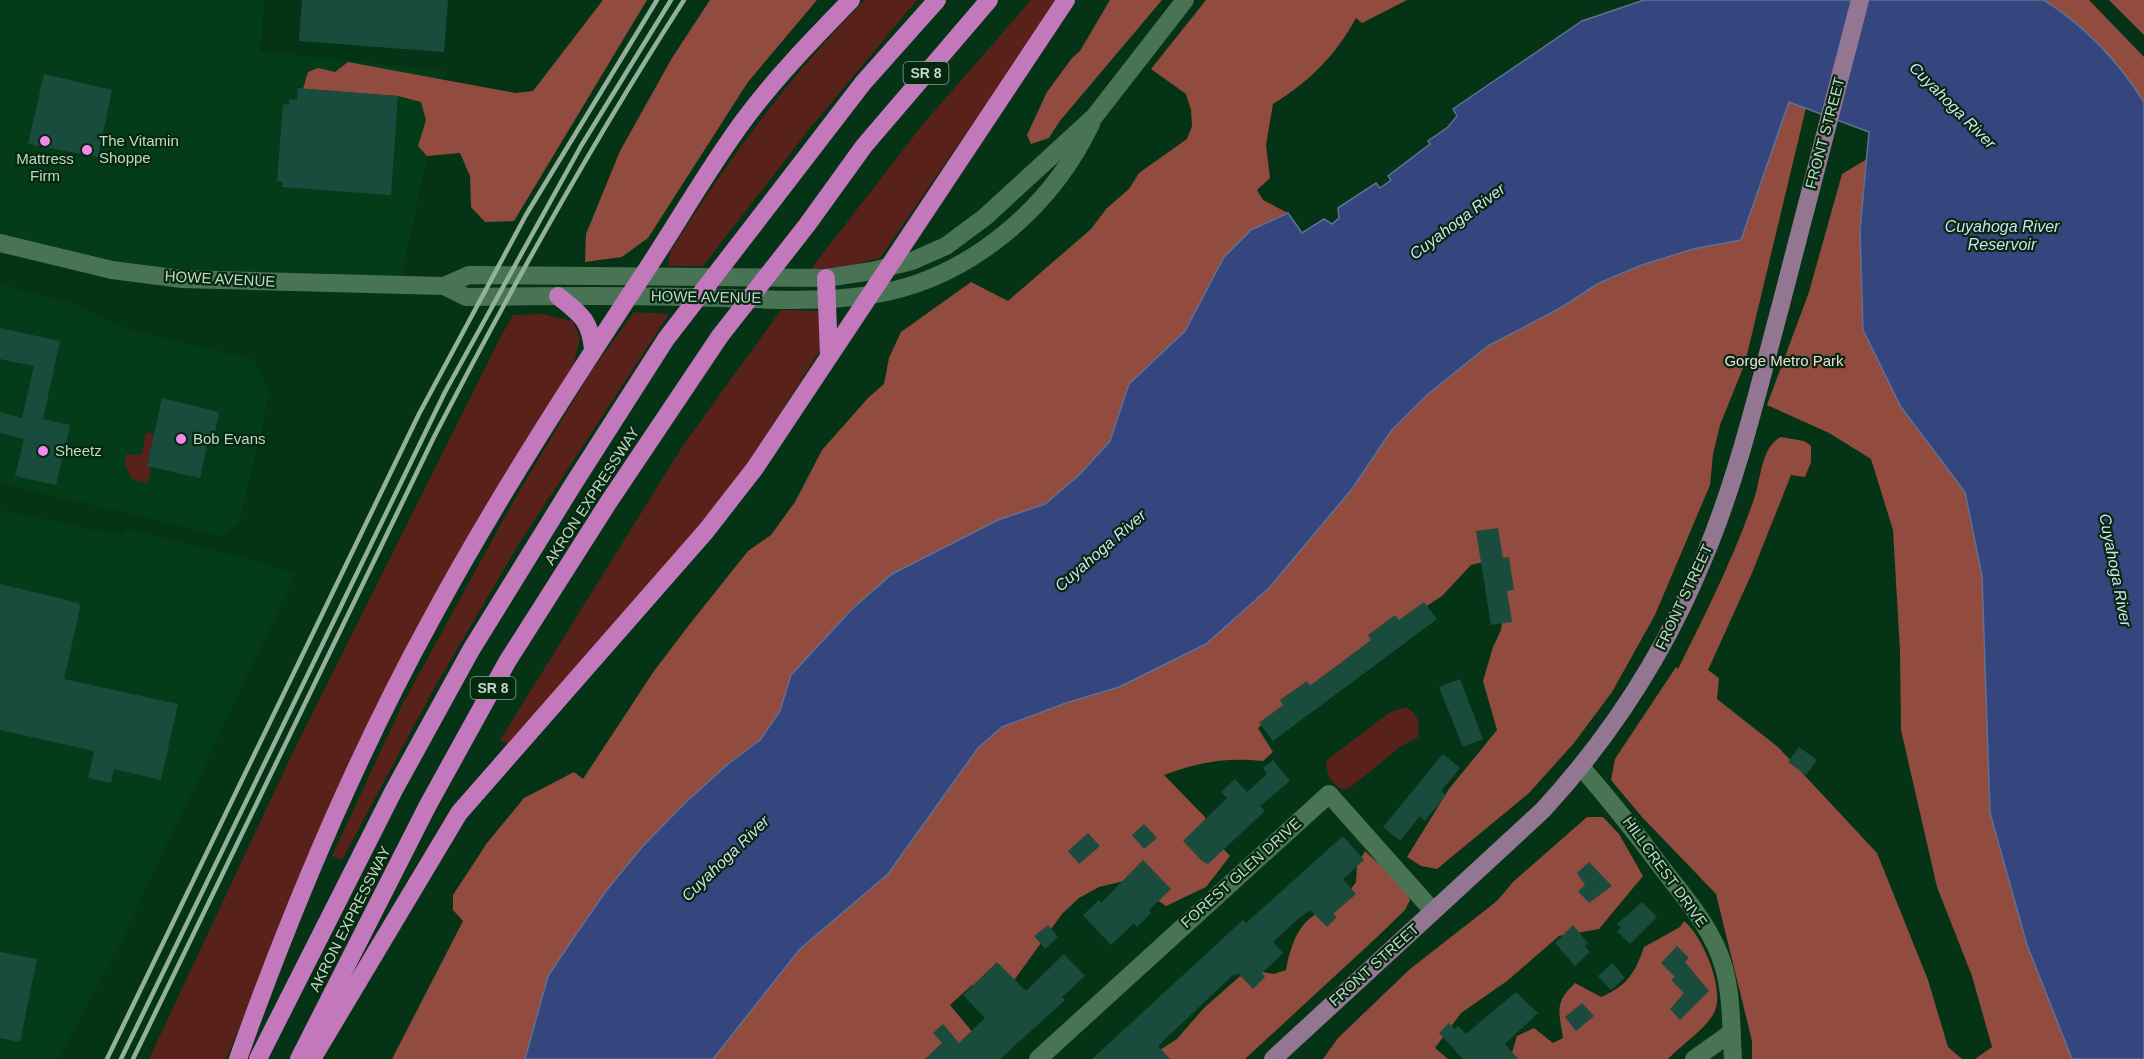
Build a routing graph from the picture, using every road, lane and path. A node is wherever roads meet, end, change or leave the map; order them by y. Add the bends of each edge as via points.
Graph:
1 (851, 0) edge
2 (937, 0) edge
3 (989, 0) edge
4 (1066, 0) edge
5 (1185, 0) edge
6 (1860, 0) edge
7 (1094, 117) junction
8 (0, 243) edge
9 (879, 269) junction
10 (644, 274) junction
11 (826, 278) junction
12 (444, 286) junction
13 (871, 295) junction
14 (558, 296) junction
15 (629, 296) junction
16 (828, 299) junction
17 (593, 350) junction
18 (829, 356) junction
19 (1582, 768) junction
20 (1433, 911) junction
21 (1732, 1032) junction
22 (238, 1059) edge
23 (258, 1059) edge
24 (299, 1059) edge
25 (312, 1059) edge
26 (1038, 1059) edge
27 (1274, 1059) edge
28 (1694, 1059) edge
29 (1733, 1059) edge

1 - 10 highway via 745,118
2 - 23 highway, AKRON EXPRESSWAY / SR 8 via 863,83 666,339 471,650 394,790
3 - 24 highway, AKRON EXPRESSWAY / SR 8 via 864,146 720,336 608,503 507,663 428,805
4 - 9 highway
5 - 7 street
6 - 19 main road, FRONT STREET via 1759,388 1709,546 1655,658
7 - 9 street, HOWE AVENUE via 985,217 946,246 912,261
7 - 13 street, HOWE AVENUE via 1077,154 1044,198 1004,235 919,283
8 - 12 street, HOWE AVENUE via 112,270 182,279
9 - 11 street, HOWE AVENUE
9 - 13 highway
10 - 11 street, HOWE AVENUE
10 - 12 street, HOWE AVENUE via 469,275
10 - 15 highway
11 - 16 highway
12 - 14 street, HOWE AVENUE via 465,297
13 - 16 street, HOWE AVENUE
13 - 18 highway
14 - 15 street, HOWE AVENUE
14 - 17 highway via 586,320
15 - 16 street, HOWE AVENUE
15 - 17 highway
16 - 18 highway
17 - 22 highway via 419,642 354,772 266,980
18 - 25 highway via 755,468 706,531 459,813
19 - 20 main road, FRONT STREET via 1504,848
19 - 21 street, HILLCREST DRIVE via 1624,816 1713,940 1724,967
20 - 26 street, FOREST GLEN DRIVE via 1329,794
20 - 27 main road, FRONT STREET
21 - 28 street
21 - 29 street, HILLCREST DRIVE

